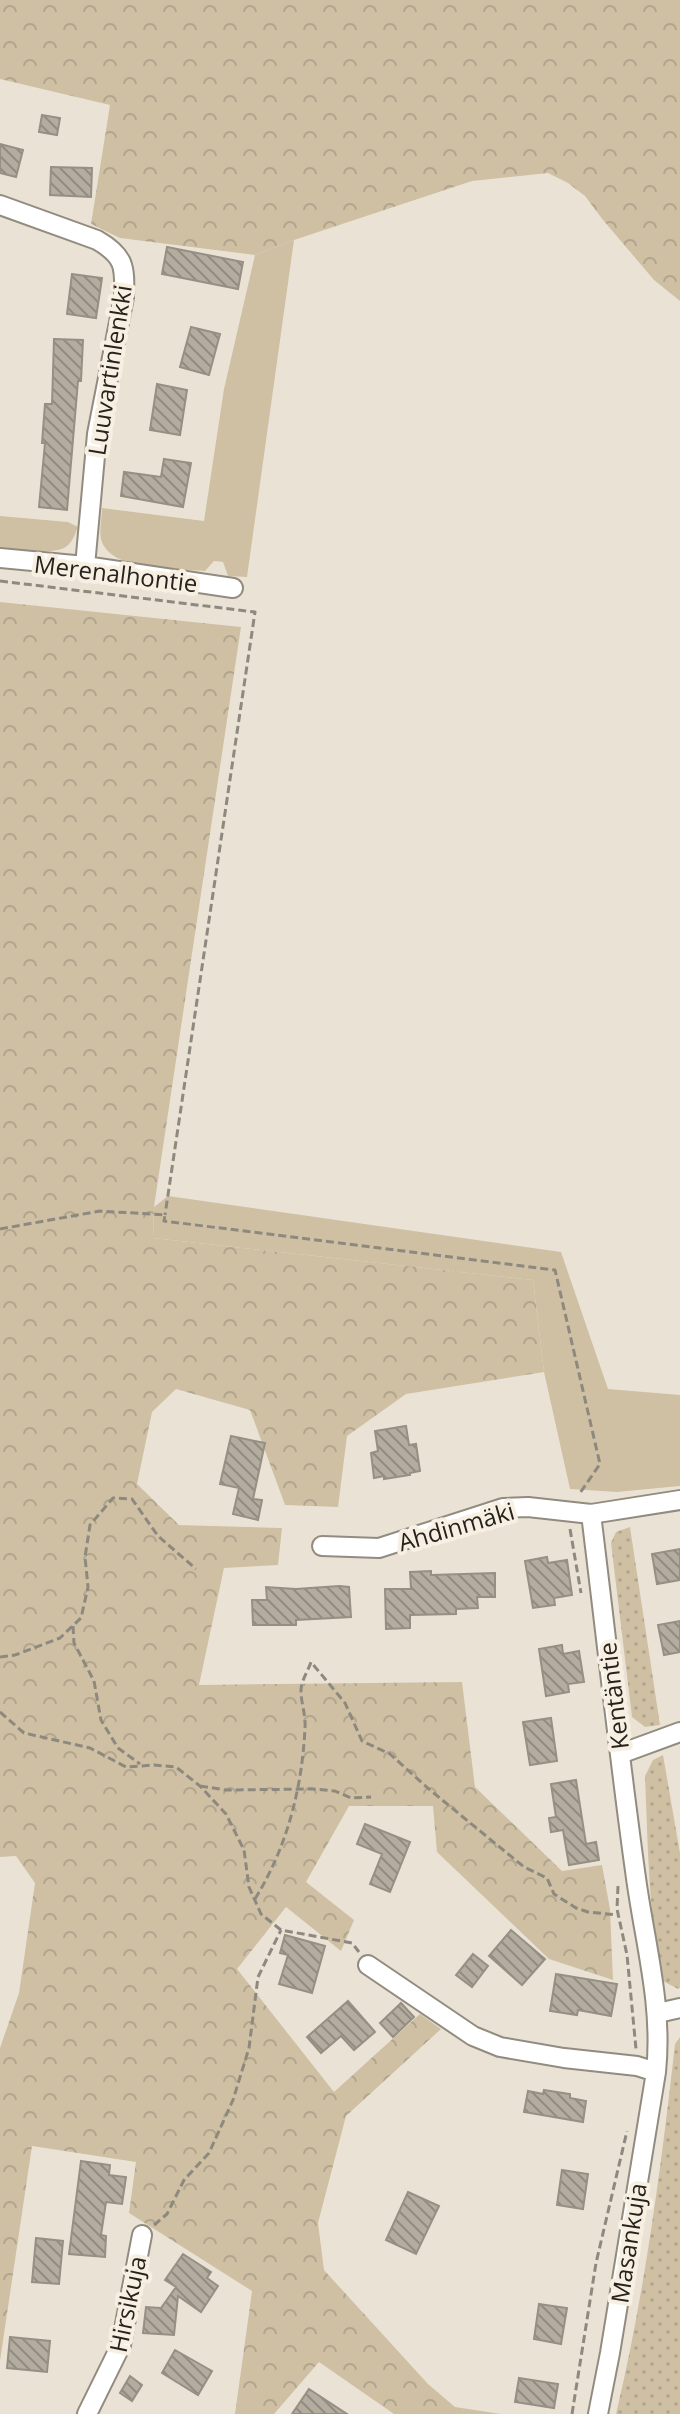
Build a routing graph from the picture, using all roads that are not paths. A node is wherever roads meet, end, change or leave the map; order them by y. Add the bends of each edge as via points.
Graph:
1 (0, 205) edge
2 (0, 558) edge
3 (85, 566) junction
4 (233, 588) dead end
5 (680, 1500) edge
6 (591, 1514) junction
7 (322, 1546) dead end
8 (680, 1732) edge
9 (620, 1754) junction
10 (636, 1879) joint
11 (368, 1965) road end
12 (680, 2008) edge
13 (658, 2013) junction
14 (656, 2072) junction
15 (142, 2235) road end
16 (87, 2414) edge
17 (598, 2414) edge

1 - 3 street, Luuvartinlenkki via 97,240 121,260 125,275 97,434
2 - 3 street, Merenalhontie
3 - 4 street, Merenalhontie
5 - 6 street, Ahdinmäki
6 - 7 street, Ahdinmäki via 503,1508 379,1548
6 - 9 street, Kentäntie
8 - 9 street
9 - 10 street, Kentäntie
10 - 13 street, Masankuja
11 - 14 street via 473,2036 500,2047
12 - 13 street
13 - 14 street, Masankuja
14 - 17 street, Masankuja
15 - 16 street, Hirsikuja via 121,2345

